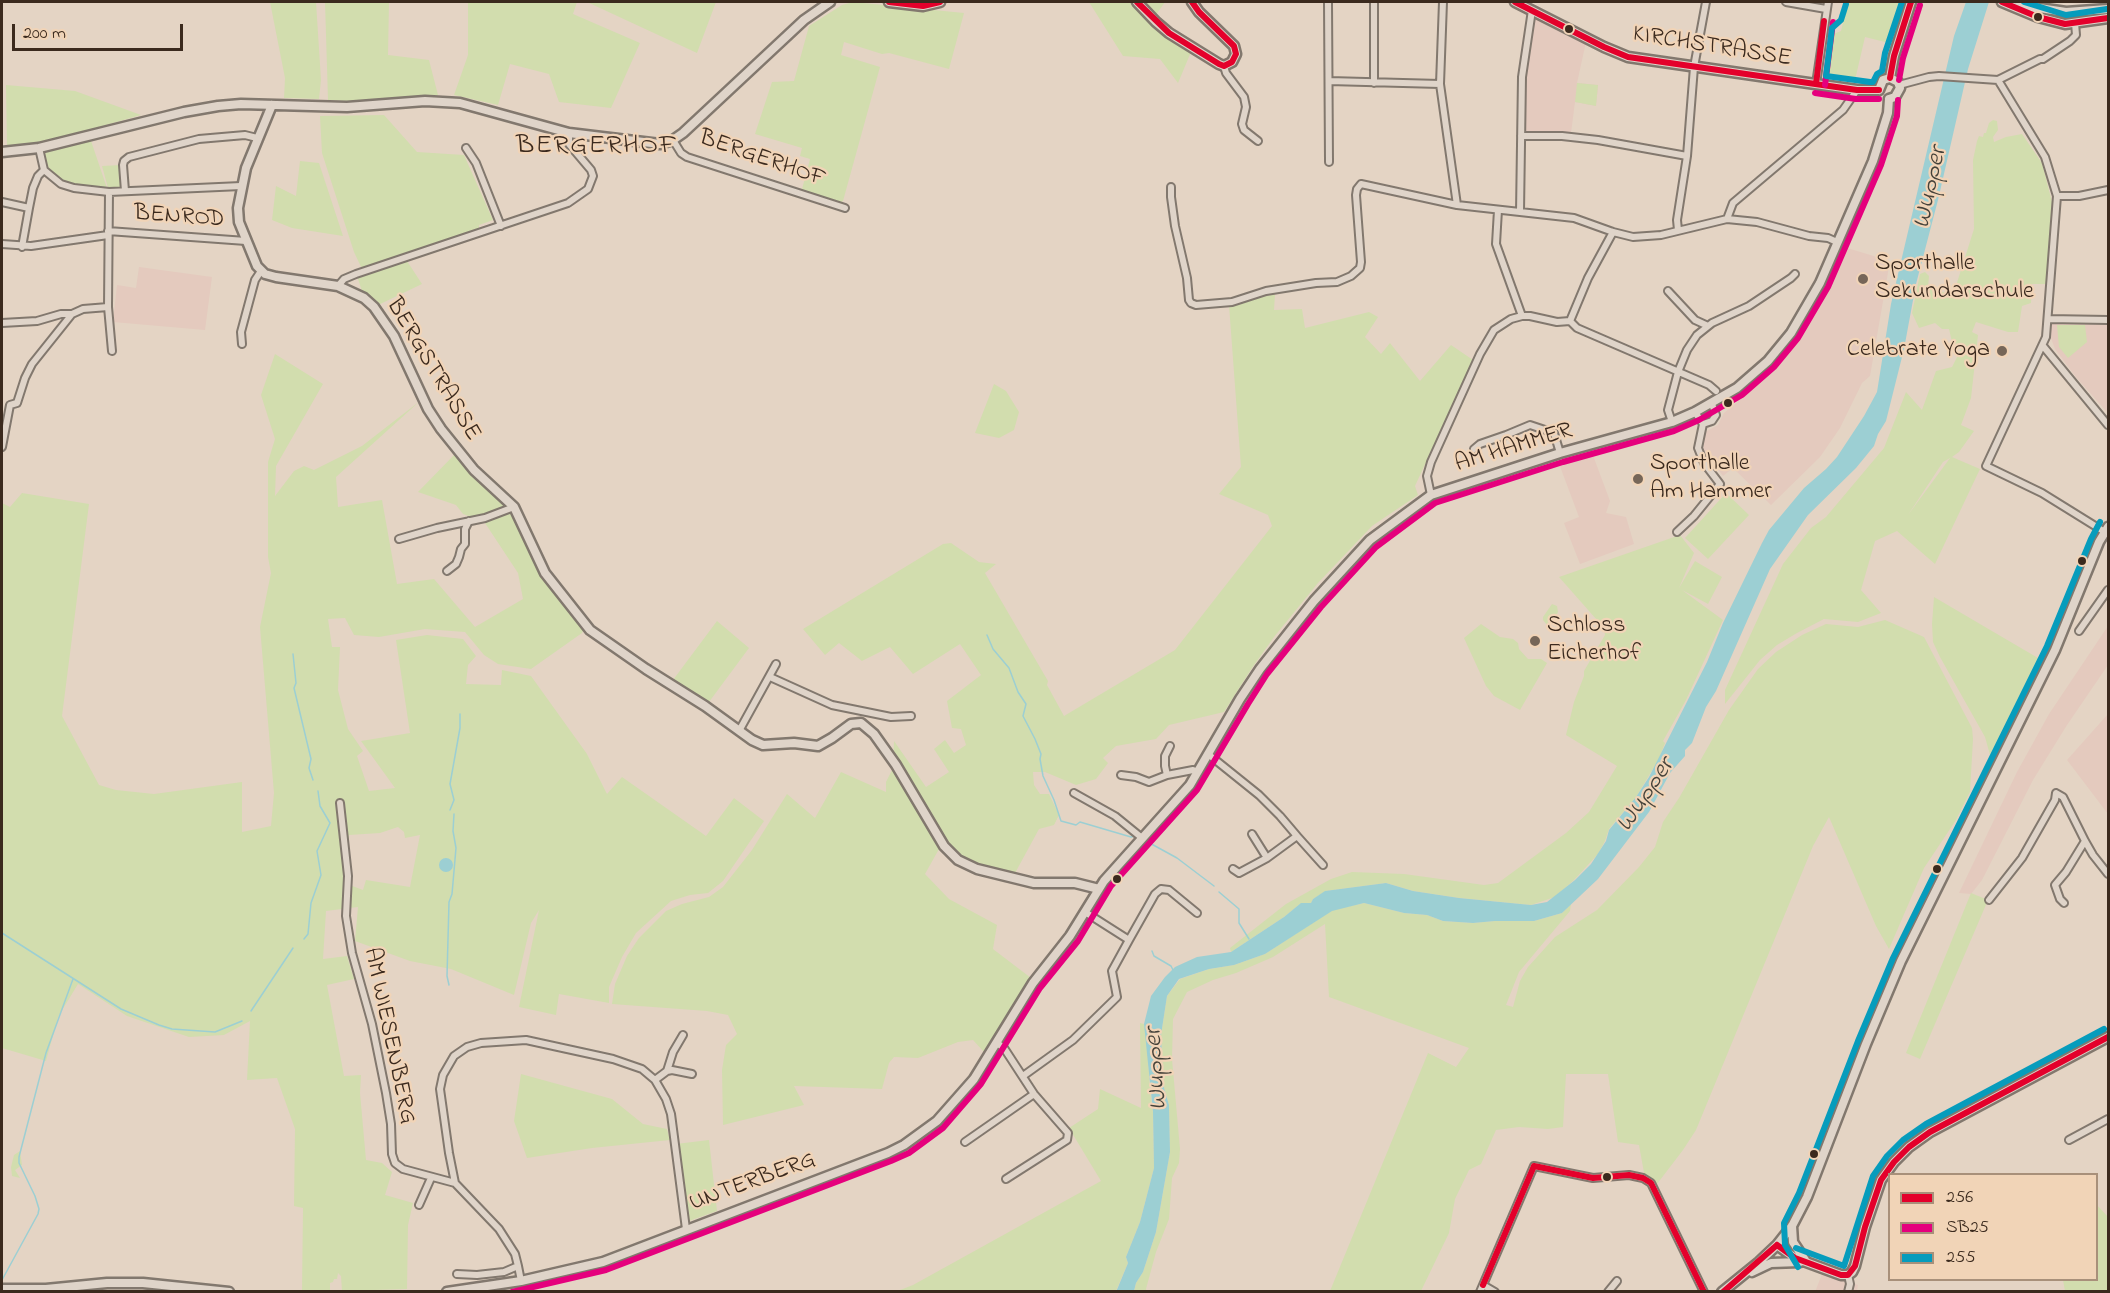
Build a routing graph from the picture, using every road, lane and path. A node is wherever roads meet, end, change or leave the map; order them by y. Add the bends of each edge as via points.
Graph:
1 (830, 2) edge
2 (889, 2) edge
3 (940, 2) edge
4 (1137, 2) edge
5 (1192, 2) edge
6 (1328, 2) edge
7 (1374, 2) edge
8 (1443, 2) edge
9 (1515, 2) edge
10 (1706, 2) edge
11 (1786, 2) edge
12 (1911, 2) edge
13 (2002, 2) edge
14 (2007, 2) edge
15 (2020, 3) edge
16 (1827, 5) edge
17 (1527, 6) edge
18 (2109, 9) edge
19 (2109, 18) edge
20 (2075, 23) junction
21 (1224, 66) junction
22 (1694, 68) junction
23 (1890, 78) junction
24 (1998, 80) junction
25 (1329, 81) junction
26 (1374, 83) junction
27 (1440, 84) junction
28 (1816, 84) junction
29 (1899, 85) junction
30 (1857, 90) junction
31 (1879, 90) junction
32 (1889, 99) junction
33 (272, 105) junction
34 (568, 133) junction
35 (1521, 136) junction
36 (257, 138) junction
37 (673, 140) junction
38 (1258, 141) dead end
39 (39, 148) junction
40 (466, 148) dead end
41 (2, 152) edge
42 (1687, 156) junction
43 (1329, 162) dead end
44 (44, 170) junction
45 (242, 186) junction
46 (1172, 187) dead end
47 (125, 190) junction
48 (2109, 190) edge
49 (109, 192) junction
50 (2057, 196) junction
51 (2, 202) edge
52 (1457, 205) junction
53 (29, 208) junction
54 (845, 208) dead end
55 (1498, 210) junction
56 (1520, 212) junction
57 (1726, 219) junction
58 (501, 226) junction
59 (1678, 230) junction
60 (1613, 232) junction
61 (108, 233) junction
62 (246, 241) junction
63 (2, 244) edge
64 (1836, 245) junction
65 (22, 247) junction
66 (261, 271) junction
67 (1795, 274) dead end
68 (338, 286) junction
69 (1668, 291) dead end
70 (108, 307) junction
71 (72, 314) junction
72 (1522, 316) junction
73 (2048, 319) junction
74 (2109, 320) edge
75 (1570, 321) junction
76 (2, 323) edge
77 (1708, 326) junction
78 (242, 344) dead end
79 (2043, 346) junction
80 (112, 351) dead end
81 (1678, 372) junction
82 (1716, 391) dead end
83 (1712, 404) junction
84 (1695, 412) junction
85 (1672, 422) junction
86 (1703, 424) junction
87 (2109, 425) edge
88 (2, 447) edge
89 (1474, 449) dead end
90 (1560, 453) junction
91 (1431, 495) junction
92 (514, 507) junction
93 (469, 521) junction
94 (2107, 531) edge
95 (1677, 532) dead end
96 (399, 539) dead end
97 (447, 571) dead end
98 (2109, 590) edge
99 (2079, 632) dead end
100 (776, 664) dead end
101 (770, 677) junction
102 (911, 716) dead end
103 (739, 731) junction
104 (1215, 742) joint
105 (1170, 746) dead end
106 (1208, 754) junction
107 (1198, 772) junction
108 (1167, 775) junction
109 (1122, 776) dead end
110 (1074, 793) dead end
111 (340, 803) dead end
112 (1252, 834) dead end
113 (1297, 836) junction
114 (1142, 838) junction
115 (2085, 841) junction
116 (1266, 858) junction
117 (1323, 865) dead end
118 (1233, 869) dead end
119 (2109, 873) edge
120 (1099, 889) junction
121 (1989, 900) dead end
122 (2064, 903) dead end
123 (1085, 912) junction
124 (1197, 913) dead end
125 (1129, 940) junction
126 (683, 1035) dead end
127 (2109, 1037) edge
128 (997, 1043) junction
129 (667, 1071) junction
130 (692, 1074) dead end
131 (1023, 1076) junction
132 (655, 1080) junction
133 (1034, 1094) junction
134 (2109, 1119) edge
135 (2069, 1140) dead end
136 (965, 1142) dead end
137 (431, 1178) junction
138 (1006, 1179) dead end
139 (455, 1183) junction
140 (419, 1205) dead end
141 (1792, 1226) junction
142 (686, 1229) junction
143 (1777, 1245) junction
144 (1806, 1262) junction
145 (518, 1266) junction
146 (457, 1274) dead end
147 (1844, 1275) junction
148 (1737, 1280) junction
149 (521, 1281) junction
150 (1617, 1281) dead end
151 (1482, 1288) edge
152 (2, 1289) edge
153 (229, 1292) edge
154 (447, 1292) edge
155 (1496, 1292) edge
156 (1608, 1292) edge
157 (1704, 1292) edge
158 (1722, 1292) edge
159 (1848, 1292) edge

1 - 37 main road, BERGERHOF via 804,20
2 - 3 main road via 923,6
4 - 21 main road via 1161,26
5 - 21 main road via 1234,46 1235,58
6 - 25 street
7 - 26 street
8 - 27 street
9 - 17 main road, KIRCHSTRASSE
10 - 22 street
11 - 16 street
12 - 23 main road
13 - 20 main road via 2051,21
14 - 15 main road
15 - 18 main road via 2066,12
16 - 28 street
17 - 22 main road, KIRCHSTRASSE via 1619,54
17 - 35 street
19 - 20 main road
20 - 24 street via 2076,35 2070,41
21 - 38 street via 1244,97 1244,130
22 - 28 main road, KIRCHSTRASSE
22 - 42 street
23 - 29 main road
23 - 31 main road via 1882,80
24 - 29 street via 1939,76
24 - 50 street via 2045,157
25 - 26 street
25 - 43 street
26 - 27 street
27 - 52 street
28 - 30 main road, KIRCHSTRASSE
29 - 32 main road via 1898,94
30 - 31 main road, KIRCHSTRASSE
30 - 57 street via 1843,110 1733,204
31 - 32 main road
32 - 64 main road, AM HAMMER via 1873,161
33 - 34 main road, BERGERHOF via 448,102
33 - 36 main road
33 - 39 main road, BERGERHOF via 241,104 184,112
34 - 37 main road, BERGERHOF via 647,144
34 - 58 street via 569,144 591,170 588,189 561,207
35 - 42 street via 1598,140
35 - 56 street
36 - 45 main road
36 - 47 street via 245,135 199,139 129,157 123,165
37 - 54 street, BERGERHOF via 687,157
39 - 41 main road, BERGERHOF
39 - 44 street
40 - 58 street
42 - 59 street
44 - 49 street via 61,184
44 - 53 street via 33,188
45 - 47 street
45 - 62 main road via 237,215
46 - 52 street via 1189,300 1207,305 1266,291 1337,282 1351,276 1361,262 1356,195 1361,184
47 - 49 street
48 - 50 street
49 - 61 street
50 - 73 street
51 - 53 street
52 - 55 street
53 - 65 street
55 - 56 street
55 - 72 street via 1499,258
56 - 60 street via 1574,218
57 - 59 street
57 - 64 street via 1828,238
58 - 68 street via 350,276
59 - 60 street via 1646,237
60 - 75 street
61 - 62 street, BENROD
61 - 65 street, BENROD
61 - 70 street
62 - 66 main road
63 - 65 street, BENROD
64 - 83 main road, AM HAMMER via 1814,294 1779,348 1746,381
66 - 68 main road, BERGSTRASSE via 276,277
66 - 78 street via 243,323
67 - 77 street via 1749,306
68 - 92 main road, BERGSTRASSE via 374,307 394,336 445,436
69 - 77 street via 1695,320
70 - 71 street
70 - 80 street
71 - 76 street
71 - 88 street via 32,364 17,403 10,405
72 - 75 street
72 - 91 street via 1494,330 1480,354 1431,462 1427,476
73 - 74 street
73 - 79 street
75 - 81 street via 1577,328
77 - 81 street via 1687,350
79 - 87 street
79 - 94 street via 1986,465
81 - 82 street
81 - 85 street via 1668,410
83 - 84 main road, AM HAMMER
83 - 86 street via 1716,415 1712,422
84 - 85 main road, AM HAMMER
84 - 86 street
85 - 90 main road, AM HAMMER
86 - 95 street via 1698,448 1720,484
89 - 90 street via 1530,424 1554,434
90 - 91 main road, AM HAMMER
91 - 104 main road, AM HAMMER via 1381,531 1314,601 1260,669
92 - 93 street
92 - 103 main road, BERGSTRASSE via 545,573 590,630
93 - 96 street
93 - 97 street via 456,564
94 - 141 main road via 2055,650 1900,961
98 - 99 street
100 - 101 street
101 - 102 street via 832,705 891,717
101 - 103 street
103 - 120 main road, BERGSTRASSE via 763,745 810,746 824,744 851,724 861,723 885,749 944,846 958,860 977,869 1034,883 1075,883
104 - 106 main road, UNTERBERG
105 - 108 street via 1165,756
106 - 107 main road, UNTERBERG
106 - 113 street via 1259,795
107 - 108 street
107 - 114 main road, UNTERBERG via 1182,797
108 - 109 street via 1149,782
110 - 114 street via 1115,816
111 - 137 street, AM WIESENBERG via 348,876 346,916 386,1094 392,1154 402,1169
112 - 116 street
113 - 116 street
113 - 117 street
114 - 120 main road, UNTERBERG
115 - 119 street
115 - 121 street via 2063,797 2056,793 2022,858
115 - 122 street via 2055,885
116 - 118 street via 1239,873
120 - 123 main road, UNTERBERG
123 - 125 street
123 - 128 main road, UNTERBERG via 1033,983
124 - 125 street via 1168,890 1161,889
125 - 131 street via 1112,971 1117,997 1073,1040
126 - 129 street
127 - 147 main road via 1930,1132 1909,1147 1881,1180 1855,1266
128 - 131 street
128 - 142 main road, UNTERBERG via 951,1107 904,1145
129 - 130 street
129 - 132 street
131 - 133 street
132 - 139 street via 642,1069 613,1059 526,1040 467,1047 454,1056 443,1075 441,1089
132 - 142 street via 671,1114
133 - 136 street
133 - 138 street via 1068,1133 1067,1140
134 - 135 street
137 - 139 street, AM WIESENBERG
137 - 140 street
139 - 145 street via 499,1229
141 - 143 main road
141 - 144 main road via 1793,1242
142 - 149 main road, UNTERBERG via 603,1262
143 - 144 main road
143 - 148 main road
144 - 147 main road
144 - 148 main road via 1771,1263
145 - 146 street via 504,1272
145 - 149 street
147 - 159 street via 1850,1284
148 - 158 main road
149 - 154 main road, UNTERBERG
150 - 156 street
151 - 155 street
151 - 157 street via 1534,1166 1593,1178 1629,1175 1652,1183
152 - 153 main road via 142,1283

